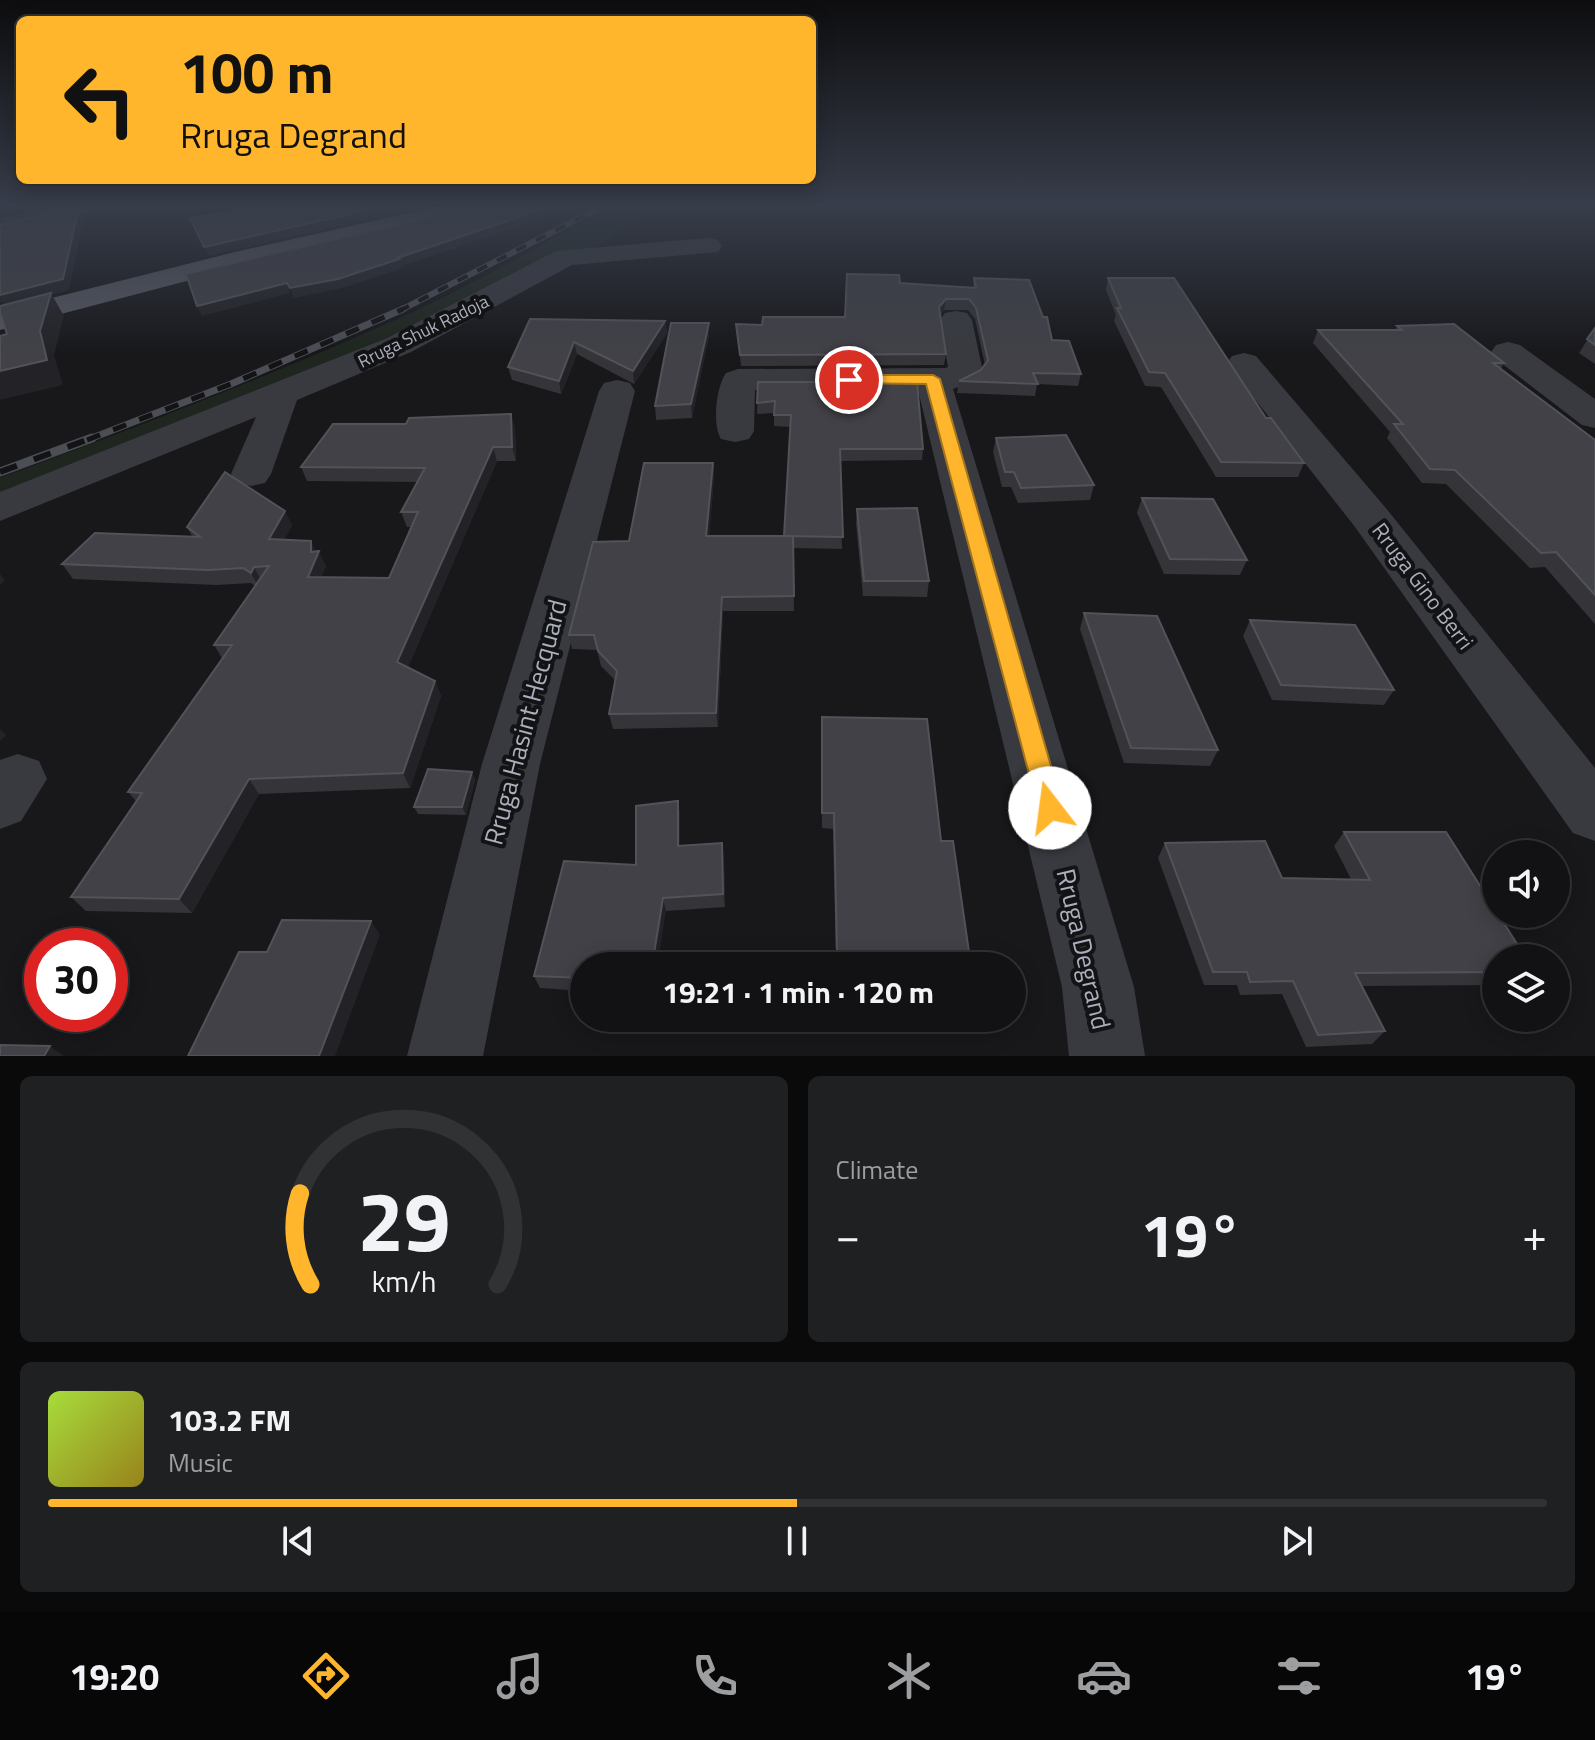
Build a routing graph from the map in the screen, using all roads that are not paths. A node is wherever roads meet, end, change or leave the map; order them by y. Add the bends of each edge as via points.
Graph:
1 (256, 255) edge
2 (603, 255) edge
3 (956, 320) dead end
4 (0, 321) edge
5 (1508, 352) dead end
6 (1244, 363) dead end
7 (933, 379) junction
8 (617, 391) dead end
9 (279, 397) junction
10 (1595, 417) edge
11 (735, 431) dead end
12 (251, 474) dead end
13 (0, 508) edge
14 (1595, 814) edge
15 (445, 1056) edge
16 (1107, 1056) edge

1 - 4 main road
2 - 9 street, Rruga Shuk Radoja via 566,257 399,345
3 - 7 street via 966,372
5 - 10 street
6 - 14 street, Rruga Gino Berri via 1370,517
7 - 11 street via 738,380
7 - 16 street, Rruga Degrand via 1098,987
8 - 15 street, Rruga Hasint Hecquard via 511,764
9 - 12 street
9 - 13 street, Rruga Shuk Radoja

